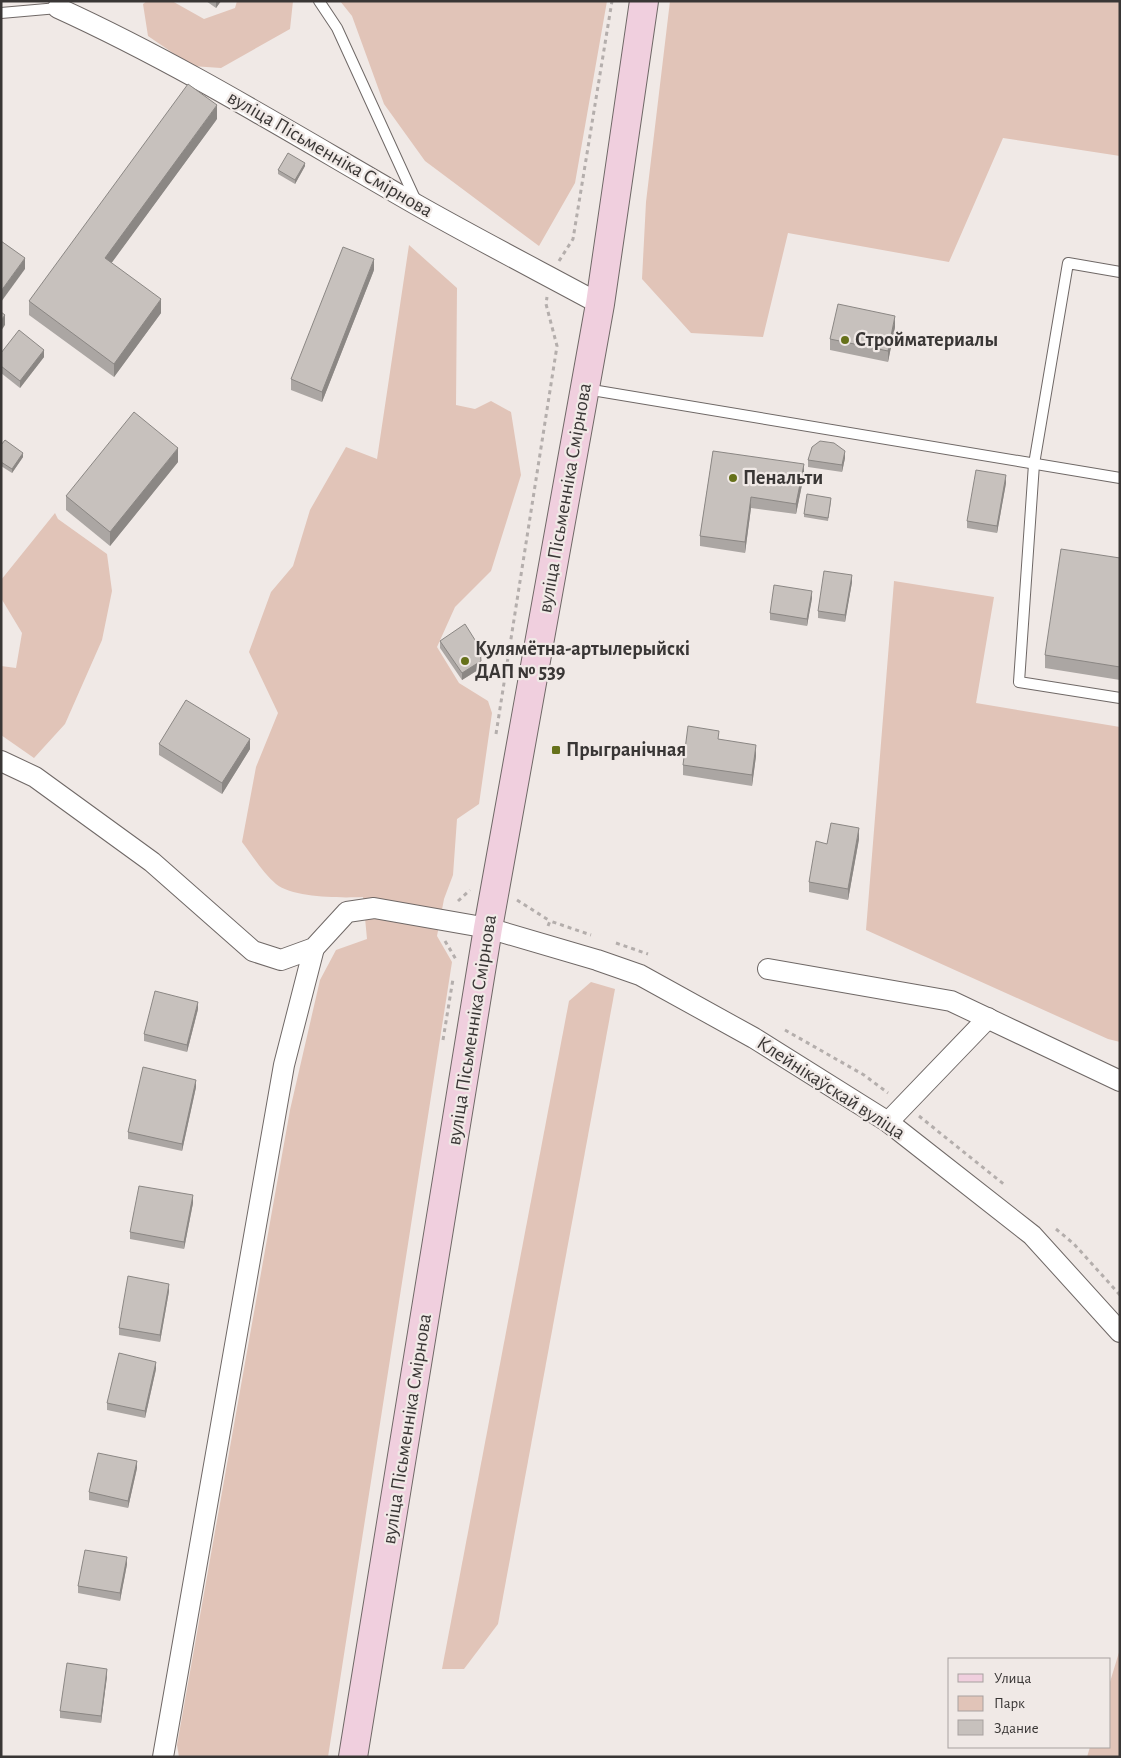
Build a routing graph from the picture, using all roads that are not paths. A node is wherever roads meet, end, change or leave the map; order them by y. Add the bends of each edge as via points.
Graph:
1 (319, 1) edge
2 (644, 1) edge
3 (58, 8) joint
4 (1, 12) edge
5 (418, 206) junction
6 (1120, 272) edge
7 (600, 304) junction
8 (585, 389) junction
9 (1034, 464) junction
10 (1120, 478) edge
11 (1120, 698) edge
12 (1, 761) edge
13 (488, 928) junction
14 (314, 948) junction
15 (768, 968) dead end
16 (988, 1018) junction
17 (1120, 1081) edge
18 (888, 1122) junction
19 (1120, 1332) edge
20 (162, 1757) edge
21 (353, 1757) edge

1 - 5 lane via 337,28
2 - 7 main road, вуліца Пісьменніка Смірнова
3 - 4 lane
3 - 5 street, вуліца Пісьменніка Смірнова via 126,39
5 - 7 street, вуліца Пісьменніка Смірнова
6 - 9 lane via 1068,263
7 - 8 main road, вуліца Пісьменніка Смірнова
8 - 9 lane
8 - 13 main road, вуліца Пісьменніка Смірнова
9 - 10 lane
9 - 11 lane via 1019,682
12 - 14 street via 35,777 152,862 252,951 281,960
13 - 14 street, Клейнікаўскай вуліца via 374,908 347,912
13 - 18 street, Клейнікаўскай вуліца via 640,975 754,1038
13 - 21 main road, вуліца Пісьменніка Смірнова
14 - 20 street via 284,1066
15 - 16 street via 951,1001
16 - 17 street
16 - 18 street
18 - 19 street, Клейнікаўскай вуліца via 1032,1235

